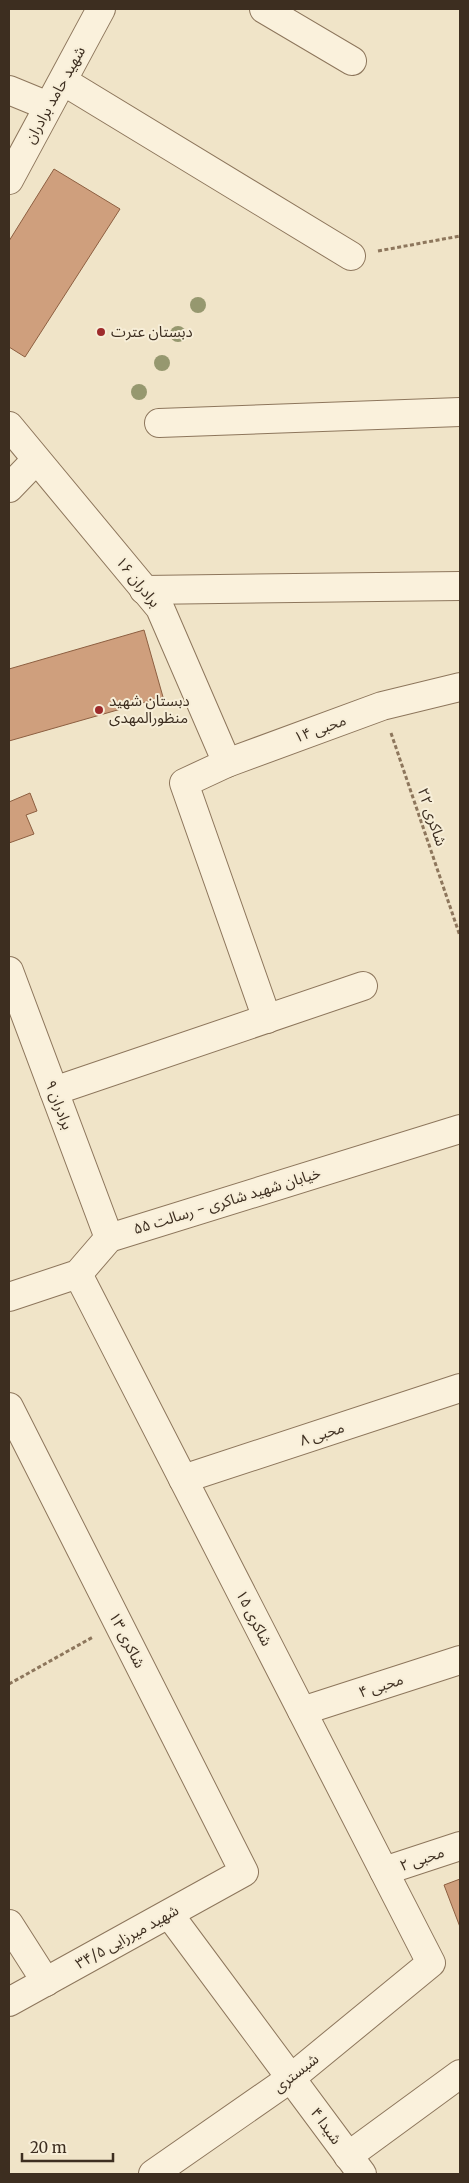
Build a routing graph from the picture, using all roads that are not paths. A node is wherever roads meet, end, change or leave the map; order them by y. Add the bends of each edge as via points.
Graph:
1 (101, 9) edge
2 (264, 9) edge
3 (352, 61) dead end
4 (63, 81) junction
5 (9, 90) edge
6 (48, 106) junction
7 (9, 180) edge
8 (351, 256) road end
9 (460, 412) edge
10 (159, 423) dead end
11 (9, 426) edge
12 (36, 460) junction
13 (9, 488) edge
14 (460, 586) edge
15 (144, 590) junction
16 (460, 687) edge
17 (227, 763) junction
18 (9, 971) edge
19 (363, 986) dead end
20 (267, 1019) junction
21 (54, 1091) junction
22 (460, 1129) edge
23 (109, 1238) junction
24 (78, 1274) junction
25 (9, 1297) edge
26 (460, 1388) edge
27 (9, 1407) edge
28 (183, 1479) junction
29 (460, 1660) edge
30 (302, 1711) junction
31 (460, 1846) edge
32 (244, 1872) joint
33 (384, 1872) junction
34 (169, 1914) junction
35 (9, 1924) edge
36 (432, 1963) joint
37 (46, 1982) junction
38 (9, 2002) edge
39 (460, 2074) edge
40 (291, 2078) junction
41 (355, 2165) edge
42 (153, 2174) edge

1 - 4 street, شهید حامد برادران
2 - 3 street
4 - 6 street, شهید حامد برادران
4 - 8 street
5 - 6 street
6 - 7 street, شهید حامد برادران
9 - 10 street
11 - 12 street, برادران ۱۶
12 - 13 street
12 - 15 street, برادران ۱۶
14 - 15 street
15 - 17 street, برادران ۱۶ via 160,608
16 - 17 street, محبی ۱۴ via 382,706
17 - 20 street, محبی ۱۴ via 184,782
18 - 21 street, برادران ۹
19 - 20 street
20 - 21 street
21 - 23 street, برادران ۹
22 - 23 street, خیابان شهید شاکری - رسالت ۵۵
23 - 24 street
24 - 25 street
24 - 28 street, شاکری ۱۵
26 - 28 street, محبی ۸
27 - 32 street, شاکری ۱۳
28 - 30 street, شاکری ۱۵
29 - 30 street, محبی ۴
30 - 33 street, شاکری ۱۵
31 - 33 street, محبی ۲
32 - 34 street, شهید میرزایی ۳۴/۵
33 - 36 street, شاکری ۱۵
34 - 37 street, شهید میرزایی ۳۴/۵
34 - 40 street, شیدا ۴
35 - 37 street
36 - 40 street, شبستری
37 - 38 street, شهید میرزایی ۳۴/۵
39 - 41 street
40 - 41 street, شیدا ۴
40 - 42 street, شبستری

